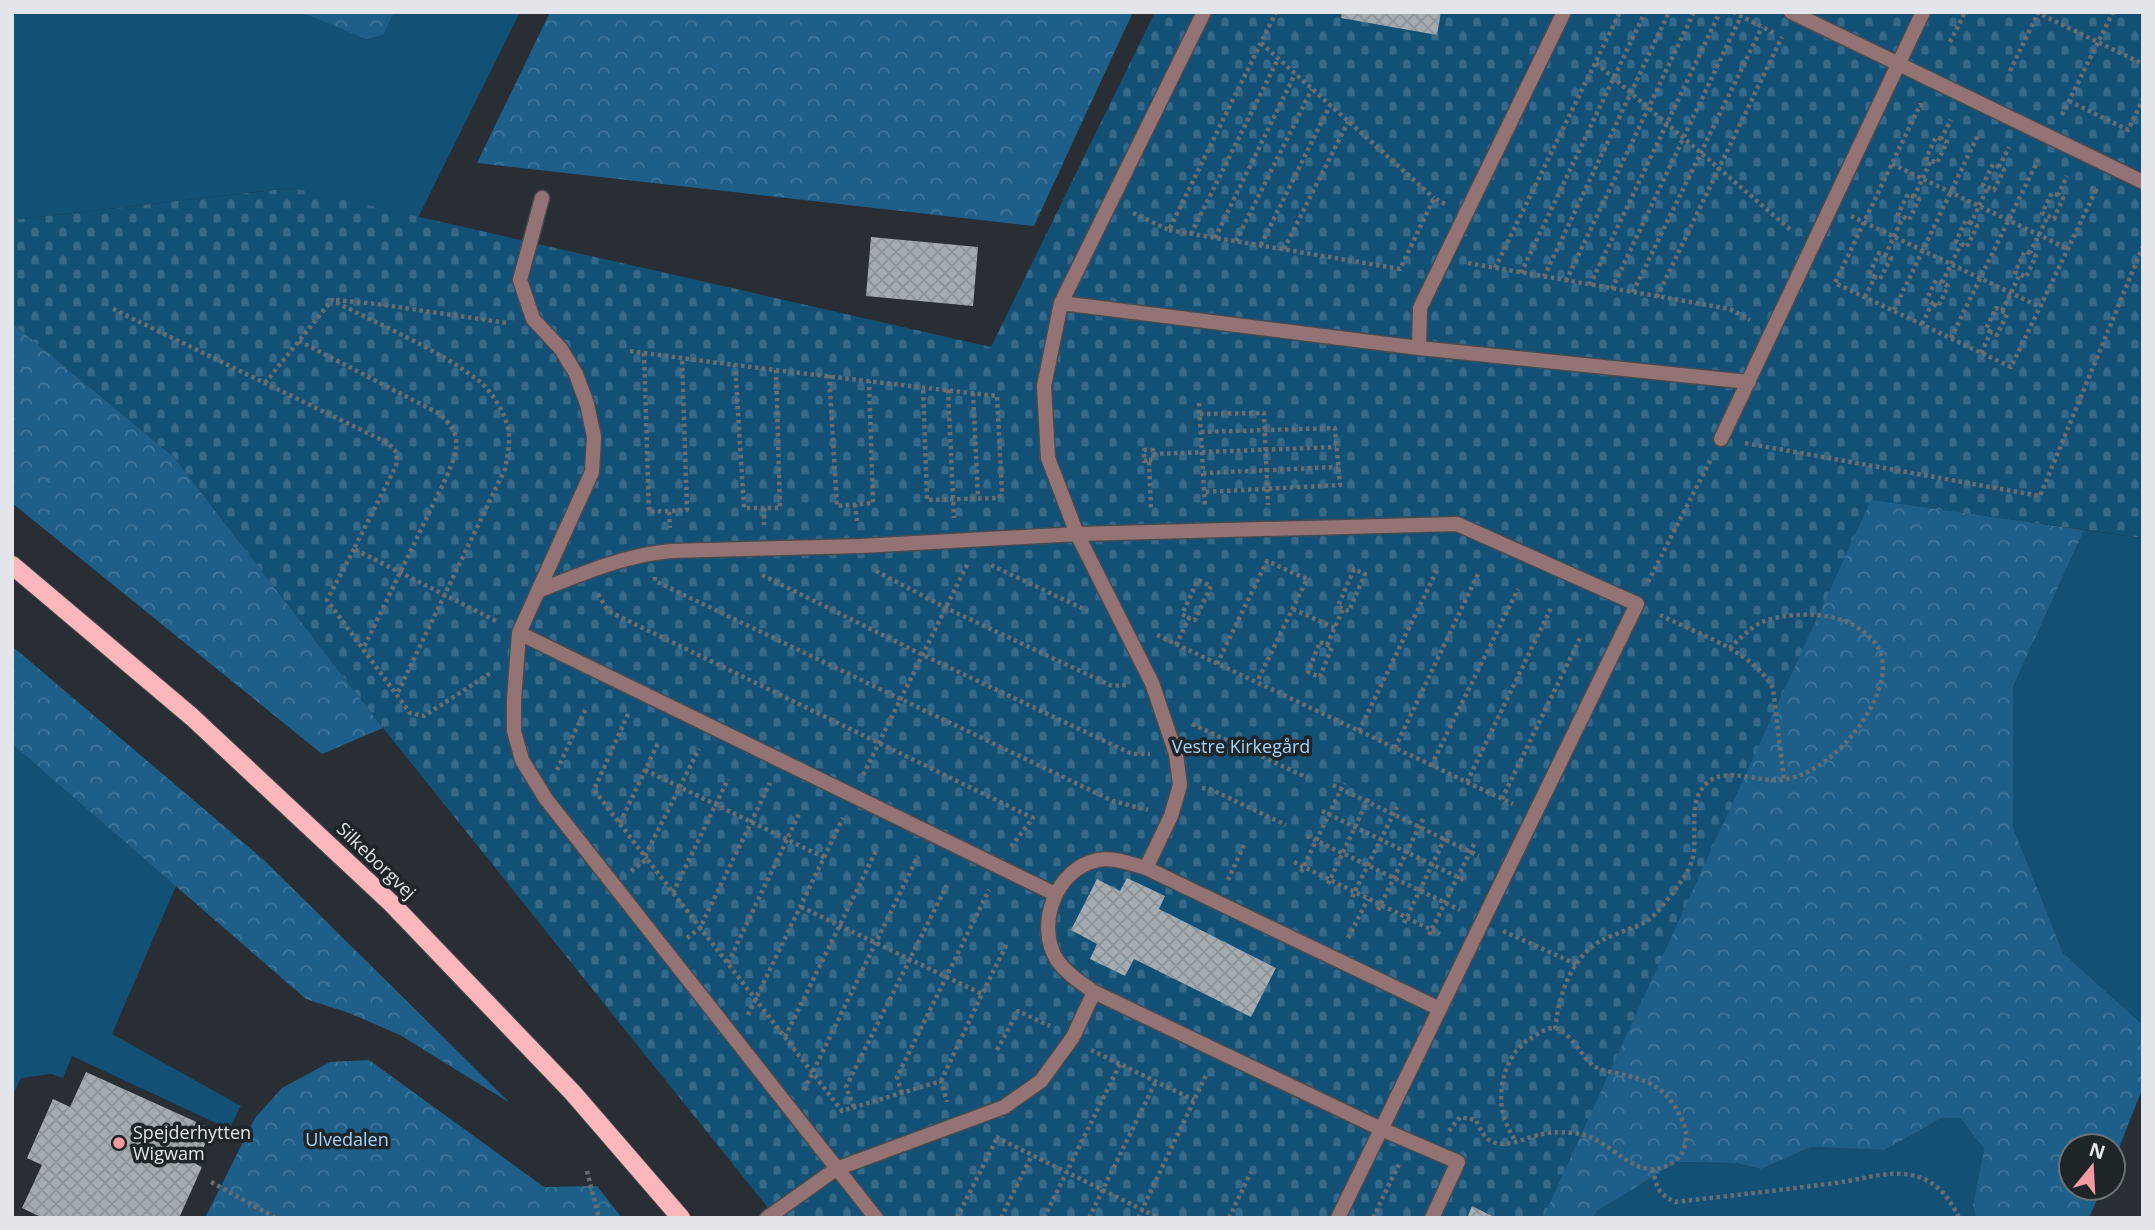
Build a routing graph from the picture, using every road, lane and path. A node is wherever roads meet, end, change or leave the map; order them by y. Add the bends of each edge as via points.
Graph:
1 (1205, 12) edge
2 (1276, 12) edge
3 (1564, 12) edge
4 (1620, 12) edge
5 (1645, 12) edge
6 (1669, 12) edge
7 (1694, 12) edge
8 (1720, 12) edge
9 (1791, 12) edge
10 (1923, 12) edge
11 (1965, 12) edge
12 (2113, 12) edge
13 (2038, 13) edge
14 (1741, 16) dead end
15 (1762, 27) dead end
16 (1782, 37) dead end
17 (1951, 42) dead end
18 (1261, 43) junction
19 (2098, 43) junction
20 (1278, 59) junction
21 (1596, 63) junction
22 (1899, 64) junction
23 (2143, 64) edge
24 (2010, 71) dead end
25 (1295, 74) junction
26 (1614, 77) junction
27 (1312, 89) junction
28 (1631, 92) junction
29 (2143, 99) edge
30 (2069, 101) junction
31 (1330, 106) junction
32 (1649, 107) junction
33 (1930, 110) dead end
34 (1941, 115) dead end
35 (1951, 120) junction
36 (1348, 121) junction
37 (1667, 123) junction
38 (1960, 124) dead end
39 (1969, 129) dead end
40 (1979, 133) junction
41 (1684, 137) junction
42 (1989, 138) dead end
43 (2049, 138) junction
44 (1941, 139) junction
45 (1999, 143) dead end
46 (2008, 147) junction
47 (2018, 152) dead end
48 (1701, 153) junction
49 (2028, 157) dead end
50 (1931, 160) junction
51 (2037, 162) junction
52 (1892, 164) junction
53 (2047, 166) dead end
54 (1999, 167) junction
55 (1719, 168) junction
56 (2057, 171) dead end
57 (2067, 176) junction
58 (1922, 179) junction
59 (2077, 180) dead end
60 (2143, 182) edge
61 (2087, 185) dead end
62 (1988, 187) junction
63 (1950, 192) junction
64 (2058, 195) junction
65 (1914, 197) junction
66 (542, 198) dead end
67 (1434, 198) junction
68 (1111, 202) junction
69 (1831, 206) junction
70 (1979, 206) junction
71 (1466, 214) junction
72 (2048, 216) junction
73 (1903, 217) junction
74 (2009, 221) junction
75 (1864, 222) junction
76 (1971, 223) junction
77 (1169, 230) junction
78 (1191, 234) junction
79 (2039, 235) junction
80 (1894, 237) junction
81 (1215, 238) junction
82 (1236, 241) junction
83 (1961, 244) junction
84 (1261, 246) junction
85 (2143, 246) edge
86 (1812, 248) junction
87 (1284, 249) junction
88 (2068, 249) junction
89 (1922, 250) junction
90 (1447, 253) junction
91 (2030, 253) junction
92 (1885, 256) junction
93 (1951, 264) junction
94 (1496, 268) junction
95 (1521, 273) junction
96 (2020, 274) junction
97 (1544, 277) junction
98 (1875, 277) junction
99 (1981, 278) junction
100 (1566, 281) junction
101 (1942, 283) junction
102 (1590, 285) junction
103 (1612, 289) junction
104 (1633, 292) junction
105 (2011, 293) junction
106 (1657, 297) junction
107 (1865, 297) junction
108 (332, 300) junction
109 (1061, 303) junction
110 (1932, 303) junction
111 (2040, 307) junction
112 (113, 309) dead end
113 (1894, 310) junction
114 (2002, 311) junction
115 (533, 318) junction
116 (1922, 324) junction
117 (1773, 331) junction
118 (1991, 332) junction
119 (1951, 338) junction
120 (299, 341) junction
121 (1419, 348) junction
122 (630, 351) dead end
123 (643, 353) junction
124 (1981, 353) junction
125 (682, 358) junction
126 (735, 364) junction
127 (776, 369) junction
128 (829, 376) junction
129 (869, 380) junction
130 (1749, 382) junction
131 (265, 383) junction
132 (923, 387) junction
133 (948, 390) junction
134 (973, 393) junction
135 (1199, 403) dead end
136 (1200, 414) junction
137 (1265, 430) junction
138 (1201, 432) junction
139 (1721, 439) joint
140 (1336, 447) junction
141 (1266, 450) junction
142 (1202, 453) junction
143 (1153, 454) junction
144 (1149, 460) junction
145 (1339, 467) junction
146 (1267, 470) junction
147 (1704, 472) dead end
148 (1203, 473) junction
149 (1268, 488) junction
150 (1204, 492) junction
151 (978, 498) junction
152 (953, 499) junction
153 (1269, 528) junction
154 (1206, 530) junction
155 (1152, 532) junction
156 (1077, 534) junction
157 (955, 541) junction
158 (853, 546) junction
159 (754, 548) junction
160 (354, 549) junction
161 (652, 552) junction
162 (1659, 559) dead end
163 (984, 561) dead end
164 (12, 565) edge
165 (1438, 568) dead end
166 (400, 572) junction
167 (1479, 572) dead end
168 (1518, 589) dead end
169 (537, 592) junction
170 (444, 594) junction
171 (1637, 604) junction
172 (1113, 605) junction
173 (1552, 606) dead end
174 (1293, 609) junction
175 (1343, 609) junction
176 (1189, 618) junction
177 (1335, 628) junction
178 (519, 632) junction
179 (1580, 638) dead end
180 (1132, 644) junction
181 (1176, 645) junction
182 (1327, 645) junction
183 (363, 649) junction
184 (1730, 649) junction
185 (1217, 664) junction
186 (494, 670) dead end
187 (1257, 682) junction
188 (1152, 683) junction
189 (639, 691) junction
190 (397, 694) junction
191 (586, 708) dead end
192 (711, 727) junction
193 (1167, 727) junction
194 (1359, 731) junction
195 (658, 743) dead end
196 (1395, 748) junction
197 (1176, 754) junction
198 (781, 760) junction
199 (1431, 766) junction
200 (645, 770) junction
201 (1308, 778) dead end
202 (728, 779) dead end
203 (1784, 780) junction
204 (1467, 782) junction
205 (1344, 783) dead end
206 (538, 785) junction
207 (1180, 785) junction
208 (1333, 785) dead end
209 (680, 787) junction
210 (1341, 789) junction
211 (1370, 795) dead end
212 (1502, 799) junction
213 (1367, 802) junction
214 (716, 804) junction
215 (1397, 807) dead end
216 (1322, 811) dead end
217 (800, 812) dead end
218 (1329, 814) junction
219 (1393, 814) junction
220 (1535, 815) junction
221 (1171, 817) junction
222 (1423, 819) dead end
223 (752, 822) junction
224 (620, 823) junction
225 (1286, 825) dead end
226 (1419, 826) junction
227 (1355, 827) junction
228 (1448, 832) dead end
229 (929, 833) junction
230 (1307, 836) dead end
231 (787, 839) junction
232 (1380, 839) junction
233 (1445, 839) junction
234 (1317, 840) junction
235 (1474, 844) dead end
236 (1244, 845) dead end
237 (876, 851) dead end
238 (1470, 851) junction
239 (1406, 852) junction
240 (1343, 853) junction
241 (1479, 856) dead end
242 (646, 858) junction
243 (825, 858) dead end
244 (1294, 862) dead end
245 (1433, 864) junction
246 (1368, 866) junction
247 (1146, 868) junction
248 (1303, 869) junction
249 (1458, 877) junction
250 (1394, 878) junction
251 (1466, 881) dead end
252 (1329, 882) junction
253 (614, 885) junction
254 (947, 885) dead end
255 (1420, 890) junction
256 (673, 893) junction
257 (1055, 894) junction
258 (1353, 894) junction
259 (1368, 899) junction
260 (1218, 903) junction
261 (1445, 903) junction
262 (801, 906) dead end
263 (1379, 907) junction
264 (1405, 920) junction
265 (1483, 922) junction
266 (839, 925) junction
267 (700, 928) junction
268 (1431, 932) junction
269 (1440, 934) dead end
270 (1349, 937) dead end
271 (875, 942) junction
272 (1007, 944) dead end
273 (669, 954) junction
274 (910, 959) junction
275 (728, 963) junction
276 (1578, 965) junction
277 (1094, 992) junction
278 (982, 994) junction
279 (1440, 1009) junction
280 (1555, 1029) junction
281 (785, 1037) junction
282 (1071, 1039) junction
283 (997, 1050) dead end
284 (1218, 1051) junction
285 (1120, 1064) junction
286 (813, 1073) junction
287 (941, 1081) junction
288 (1156, 1081) junction
289 (1194, 1100) junction
290 (786, 1104) junction
291 (854, 1107) junction
292 (988, 1113) junction
293 (955, 1125) junction
294 (1381, 1129) junction
295 (997, 1138) junction
296 (1410, 1141) junction
297 (1515, 1141) junction
298 (1432, 1150) junction
299 (1032, 1155) junction
300 (1653, 1168) junction
301 (836, 1169) junction
302 (587, 1171) dead end
303 (1067, 1172) junction
304 (1251, 1172) dead end
305 (211, 1182) dead end
306 (1103, 1190) junction
307 (1142, 1209) junction
308 (275, 1218) edge
309 (599, 1218) edge
310 (681, 1218) edge
311 (767, 1218) edge
312 (876, 1218) edge
313 (957, 1218) edge
314 (1001, 1218) edge
315 (1044, 1218) edge
316 (1089, 1218) edge
317 (1138, 1218) edge
318 (1159, 1218) edge
319 (1229, 1218) edge
320 (1338, 1218) edge
321 (1373, 1218) edge
322 (1433, 1218) edge
323 (1959, 1218) edge

1 - 68 lane
2 - 18 path
3 - 71 lane
4 - 21 path
5 - 26 path
6 - 28 path
7 - 32 path
8 - 37 path
9 - 22 lane
10 - 22 lane
11 - 17 path
12 - 19 path
13 - 19 path
13 - 24 path
14 - 41 path
15 - 48 path
16 - 55 path
18 - 20 path
18 - 77 path
19 - 23 path
19 - 30 path
20 - 25 path
20 - 78 path
21 - 26 path
21 - 94 path
22 - 43 lane
22 - 69 lane
25 - 27 path
25 - 81 path
26 - 28 path
26 - 95 path
27 - 31 path
27 - 82 path
28 - 32 path
28 - 97 path
29 - 30 path via 2128,130
30 - 43 path
31 - 36 path
31 - 84 path
32 - 37 path
32 - 100 path
33 - 52 path via 1920,105
34 - 35 path
35 - 38 path
35 - 44 path
36 - 67 path
36 - 87 path
37 - 41 path
37 - 102 path
39 - 40 path
40 - 42 path
40 - 63 path
41 - 48 path
41 - 103 path
43 - 51 path
43 - 60 lane
44 - 50 path via 1936,137 1931,147 1926,158
44 - 50 path via 1947,142 1942,153 1937,163
45 - 46 path
46 - 47 path
46 - 54 path
48 - 55 path
48 - 104 path
49 - 51 path
50 - 58 path
51 - 53 path
51 - 74 path
52 - 58 path
52 - 75 path
54 - 62 path via 2004,170 1994,190
54 - 62 path via 1993,164 1983,185
55 - 86 path
55 - 106 path
56 - 57 path
57 - 59 path
57 - 64 path
58 - 63 path
58 - 65 path
61 - 88 path via 2096,190
62 - 70 path
63 - 70 path
63 - 89 path
64 - 72 path via 2063,198 2054,219
64 - 72 path via 2052,192 2042,214
65 - 73 path via 1908,194 1898,214
65 - 73 path via 1919,199 1909,220
66 - 115 lane via 520,280
67 - 71 path
67 - 87 path via 1400,269
68 - 77 path
68 - 109 lane
69 - 75 path
69 - 86 lane
70 - 74 path
70 - 76 path
71 - 90 lane
72 - 79 path
73 - 80 path
74 - 79 path
74 - 99 path
75 - 80 path
75 - 107 path via 1835,282
76 - 83 path via 1966,220 1956,241
76 - 83 path via 1977,226 1967,247
77 - 78 path
78 - 81 path
79 - 88 path
79 - 91 path
80 - 89 path
80 - 92 path
81 - 82 path
82 - 84 path
83 - 93 path
84 - 87 path
85 - 139 path via 2040,496
86 - 117 lane
88 - 111 path
89 - 93 path
89 - 113 path
90 - 94 path via 1466,263
90 - 121 lane via 1420,308
91 - 96 path via 2025,251 2015,272
91 - 96 path via 2036,256 2026,277
92 - 98 path via 1891,258 1880,279
92 - 98 path via 1879,253 1869,274
93 - 99 path
93 - 101 path
94 - 95 path
95 - 97 path
96 - 105 path
97 - 100 path
98 - 107 path
99 - 105 path
99 - 119 path
100 - 102 path
101 - 110 path via 1936,280 1926,301
101 - 110 path via 1948,286 1938,307
102 - 103 path
103 - 104 path
104 - 106 path
105 - 111 path
105 - 114 path
106 - 117 path via 1730,309
107 - 113 path
108 - 115 path via 517,324
108 - 120 path
108 - 170 path via 481,382 498,402 507,423 510,445 505,469
109 - 121 lane
109 - 156 lane via 1044,386 1048,458
110 - 116 path
111 - 124 path via 2011,367
112 - 131 path
113 - 116 path
114 - 118 path via 1996,308 1986,329
114 - 118 path via 2007,314 1997,335
115 - 169 lane via 576,374 594,437 592,472
116 - 119 path
117 - 130 lane
118 - 124 path
119 - 124 path
120 - 131 path
120 - 166 path via 438,413 457,434 447,476
121 - 130 lane
122 - 123 path
123 - 125 path
123 - 125 path via 649,512 687,510
125 - 126 path
126 - 127 path
126 - 127 path via 744,508 780,508
127 - 128 path
128 - 129 path
128 - 129 path via 836,506 873,503
129 - 132 path
130 - 139 lane
131 - 160 path via 388,443 397,453 396,466
132 - 133 path
132 - 152 path via 927,500
133 - 134 path
133 - 152 path
134 - 151 path
134 - 151 path via 997,396 1002,492 999,498
135 - 136 path
136 - 137 path via 1265,413
136 - 138 path
137 - 138 path
137 - 140 path via 1335,428
137 - 141 path
138 - 142 path
140 - 141 path
140 - 145 path
141 - 142 path
141 - 146 path
142 - 143 path
142 - 148 path
143 - 144 path via 1154,460
143 - 144 path via 1153,450 1144,450 1144,461
144 - 155 path
145 - 146 path
145 - 149 path via 1340,485
146 - 148 path
146 - 149 path
147 - 162 path
148 - 150 path
149 - 150 path
149 - 153 path
150 - 154 path
151 - 152 path
152 - 157 path
153 - 154 lane
153 - 171 lane via 1457,524
154 - 155 lane
155 - 156 lane
156 - 157 lane
156 - 172 lane
157 - 158 lane
158 - 159 lane
158 - 188 path via 860,563 1112,686
159 - 161 lane
159 - 197 path via 760,574 923,655 1132,754
160 - 166 path
160 - 183 path via 327,600
161 - 169 lane via 615,561
161 - 221 path via 655,581 1113,801
163 - 172 path via 1088,611
164 - 310 main road, Silkeborgvej via 192,717 392,904 573,1093
165 - 194 path
166 - 170 path
166 - 183 path
167 - 196 path
168 - 199 path
169 - 178 lane
170 - 178 path
170 - 190 path
171 - 184 path
171 - 220 lane
172 - 180 lane
173 - 204 path
174 - 177 path
174 - 185 path via 1307,579 1267,561
174 - 187 path
175 - 175 path via 1349,611 1366,574 1354,569 1338,606
175 - 177 path
176 - 176 path via 1195,620 1211,586 1198,580 1182,614
176 - 181 path
177 - 182 path
178 - 189 lane
178 - 206 lane via 514,731 522,760
179 - 212 path
180 - 181 path via 1150,632
180 - 188 lane
181 - 185 path
182 - 182 path via 1320,642 1308,672 1320,677 1332,648
183 - 190 path
184 - 203 path via 1766,675 1773,688
184 - 203 path via 1761,622 1804,614 1851,624 1875,639 1882,654 1879,691 1863,721 1844,745 1817,767
185 - 187 path
186 - 190 path via 424,716 410,713
187 - 194 path
188 - 193 lane
189 - 192 lane
189 - 224 path via 594,790
191 - 206 path via 555,776
192 - 198 lane
192 - 209 path
193 - 197 lane
193 - 201 path via 1195,723
194 - 196 path
195 - 200 path
196 - 199 path
197 - 207 lane
198 - 223 path
198 - 229 lane
199 - 204 path
200 - 209 path
200 - 224 path
202 - 214 path
203 - 276 path via 1735,775 1709,781 1694,810 1689,869 1672,894 1650,919 1591,947
204 - 212 path
205 - 210 path
206 - 253 lane
207 - 221 lane
207 - 225 path via 1210,789
208 - 210 path
209 - 214 path
209 - 242 path
210 - 213 path
210 - 218 path
211 - 213 path
212 - 220 path
213 - 219 path
213 - 227 path
214 - 223 path
214 - 256 path
215 - 219 path
216 - 218 path
217 - 231 path
218 - 227 path
218 - 234 path
219 - 226 path
219 - 232 path
220 - 265 lane
221 - 247 lane
222 - 226 path
223 - 231 path
223 - 267 path
224 - 242 path
226 - 233 path
226 - 239 path
227 - 232 path
227 - 240 path
228 - 233 path
229 - 257 lane
229 - 271 path
230 - 234 path
231 - 243 path
231 - 275 path
232 - 239 path
232 - 246 path
233 - 238 path
233 - 245 path
234 - 240 path
234 - 248 path
235 - 238 path
236 - 260 path
237 - 266 path
238 - 241 path
238 - 249 path
239 - 245 path
239 - 250 path
240 - 246 path
240 - 252 path
242 - 253 path
242 - 256 path
244 - 248 path
245 - 249 path
245 - 255 path
246 - 250 path
246 - 258 path
247 - 257 lane via 1100,859 1083,865
247 - 260 lane
248 - 252 path
249 - 251 path
249 - 261 path
250 - 255 path
250 - 263 path
252 - 258 path
253 - 273 lane
254 - 274 path
255 - 261 path
255 - 264 path
256 - 267 path
257 - 277 lane via 1049,939 1056,958
258 - 259 path
259 - 263 path
259 - 270 path
260 - 279 lane
261 - 265 path
261 - 268 path
262 - 266 path
263 - 264 path
264 - 268 path
265 - 276 path
265 - 279 lane
266 - 271 path
266 - 281 path
267 - 273 path
267 - 275 path
268 - 269 path
271 - 274 path
271 - 286 path
272 - 278 path
273 - 290 lane
274 - 278 path
274 - 291 path via 846,1087
275 - 281 path
276 - 280 path via 1562,990
277 - 282 lane
277 - 284 lane
278 - 287 path
279 - 294 lane
280 - 297 path via 1523,1044 1505,1072 1504,1118
280 - 300 path via 1567,1035 1594,1066 1650,1082 1671,1100 1684,1126 1685,1147 1669,1166
281 - 286 path
282 - 283 path via 1017,1011
282 - 285 path
282 - 292 lane via 1041,1081
284 - 289 path
284 - 294 lane
285 - 288 path
285 - 303 path
286 - 290 path via 804,1091
286 - 291 path via 842,1111
287 - 291 path
287 - 293 path
288 - 289 path
288 - 306 path
289 - 307 path
290 - 301 lane
292 - 293 lane
292 - 295 path
293 - 301 lane
294 - 296 lane
294 - 320 lane
295 - 299 path
295 - 313 path
296 - 298 lane
296 - 321 path
297 - 298 path via 1497,1144 1487,1139 1476,1120 1464,1116
297 - 300 path via 1561,1132 1583,1134 1624,1160
298 - 322 lane via 1458,1162
299 - 303 path
299 - 314 path
300 - 323 path via 1657,1189 1675,1202 1889,1174 1918,1176 1939,1187
301 - 311 lane
301 - 312 lane
302 - 309 path
303 - 306 path
303 - 315 path
304 - 319 path
305 - 308 path
306 - 307 path
306 - 316 path
307 - 317 path
307 - 318 path

